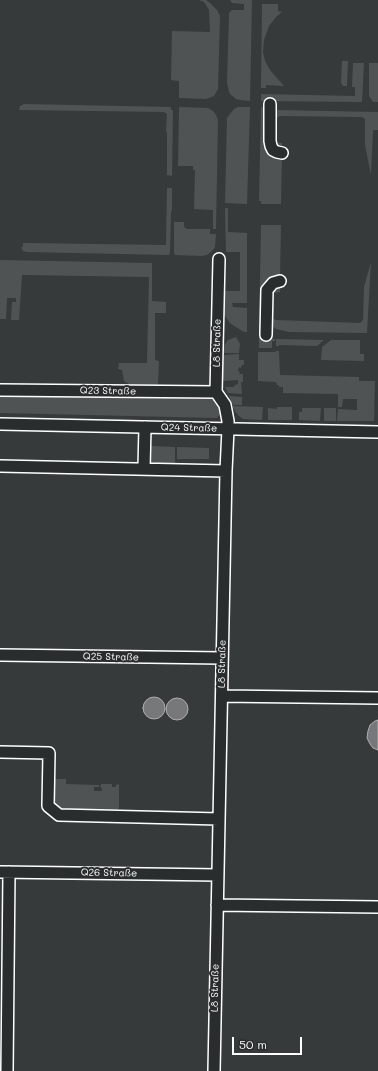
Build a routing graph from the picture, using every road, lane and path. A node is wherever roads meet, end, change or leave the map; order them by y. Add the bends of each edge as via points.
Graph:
1 (270, 104) dead end
2 (282, 153) dead end
3 (219, 259) dead end
4 (280, 281) dead end
5 (266, 335) dead end
6 (0, 390) edge
7 (216, 392) junction
8 (0, 424) edge
9 (145, 427) junction
10 (228, 429) junction
11 (378, 432) edge
12 (0, 466) edge
13 (144, 468) junction
14 (226, 471) junction
15 (0, 655) edge
16 (222, 658) junction
17 (222, 696) junction
18 (378, 698) edge
19 (0, 752) edge
20 (219, 819) junction
21 (5, 872) edge
22 (218, 875) junction
23 (217, 905) junction
24 (378, 908) edge
25 (7, 1071) edge
26 (214, 1071) edge

1 - 2 lane via 271,146 273,150
3 - 7 lane, L8 Straße
4 - 5 lane via 273,283 267,290
6 - 7 lane, Q23 Straße
7 - 10 lane, L8 Straße via 225,405
8 - 9 lane, Q24 Straße
9 - 10 lane, Q24 Straße
9 - 13 lane
10 - 11 lane, Q24 Straße
10 - 14 lane, L8 Straße
12 - 13 lane
13 - 14 lane
14 - 16 lane, L8 Straße
15 - 16 lane, Q25 Straße
16 - 17 lane, L8 Straße
17 - 18 lane
17 - 20 lane, L8 Straße
19 - 20 lane via 49,753 48,806 59,815
20 - 22 lane, L8 Straße
21 - 22 lane, Q26 Straße
21 - 25 lane
22 - 23 lane, L8 Straße
23 - 24 lane
23 - 26 lane, L8 Straße

